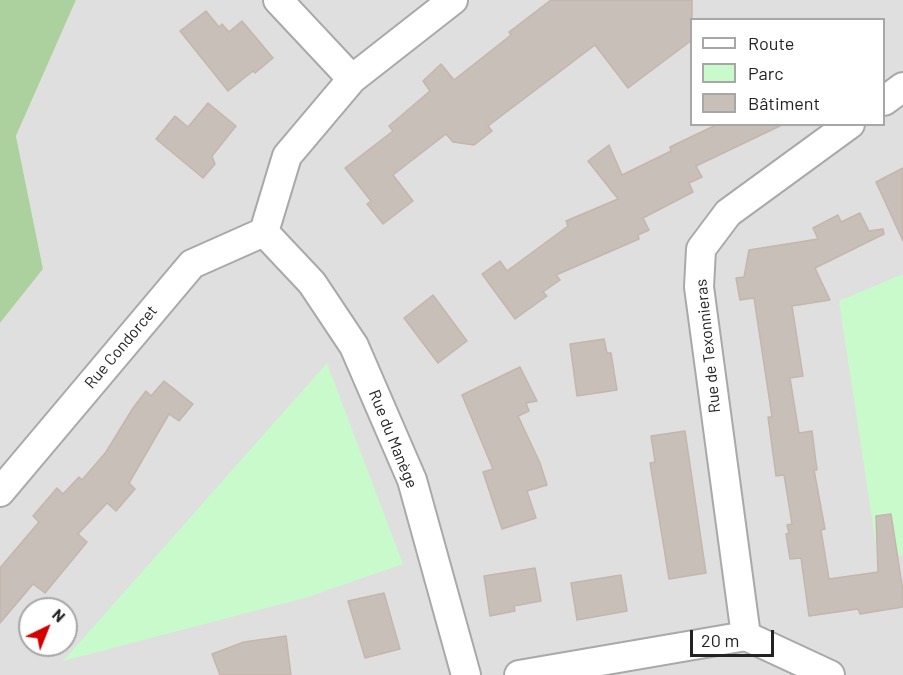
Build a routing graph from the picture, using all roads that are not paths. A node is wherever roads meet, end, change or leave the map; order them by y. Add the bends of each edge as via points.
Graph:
1 (278, 0) edge
2 (453, 0) edge
3 (351, 79) junction
4 (903, 87) edge
5 (885, 100) edge
6 (847, 126) edge
7 (264, 232) junction
8 (0, 492) edge
9 (746, 636) junction
10 (466, 675) edge
11 (519, 675) edge
12 (830, 675) edge

1 - 3 street
2 - 3 street
3 - 7 street via 287,156
4 - 5 street
6 - 9 street, Rue de Texonnieras via 728,213 701,249 699,287
7 - 8 street, Rue Condorcet via 192,264
7 - 10 street, Rue du Manège via 312,283 354,346 412,480
9 - 11 street
9 - 12 street

